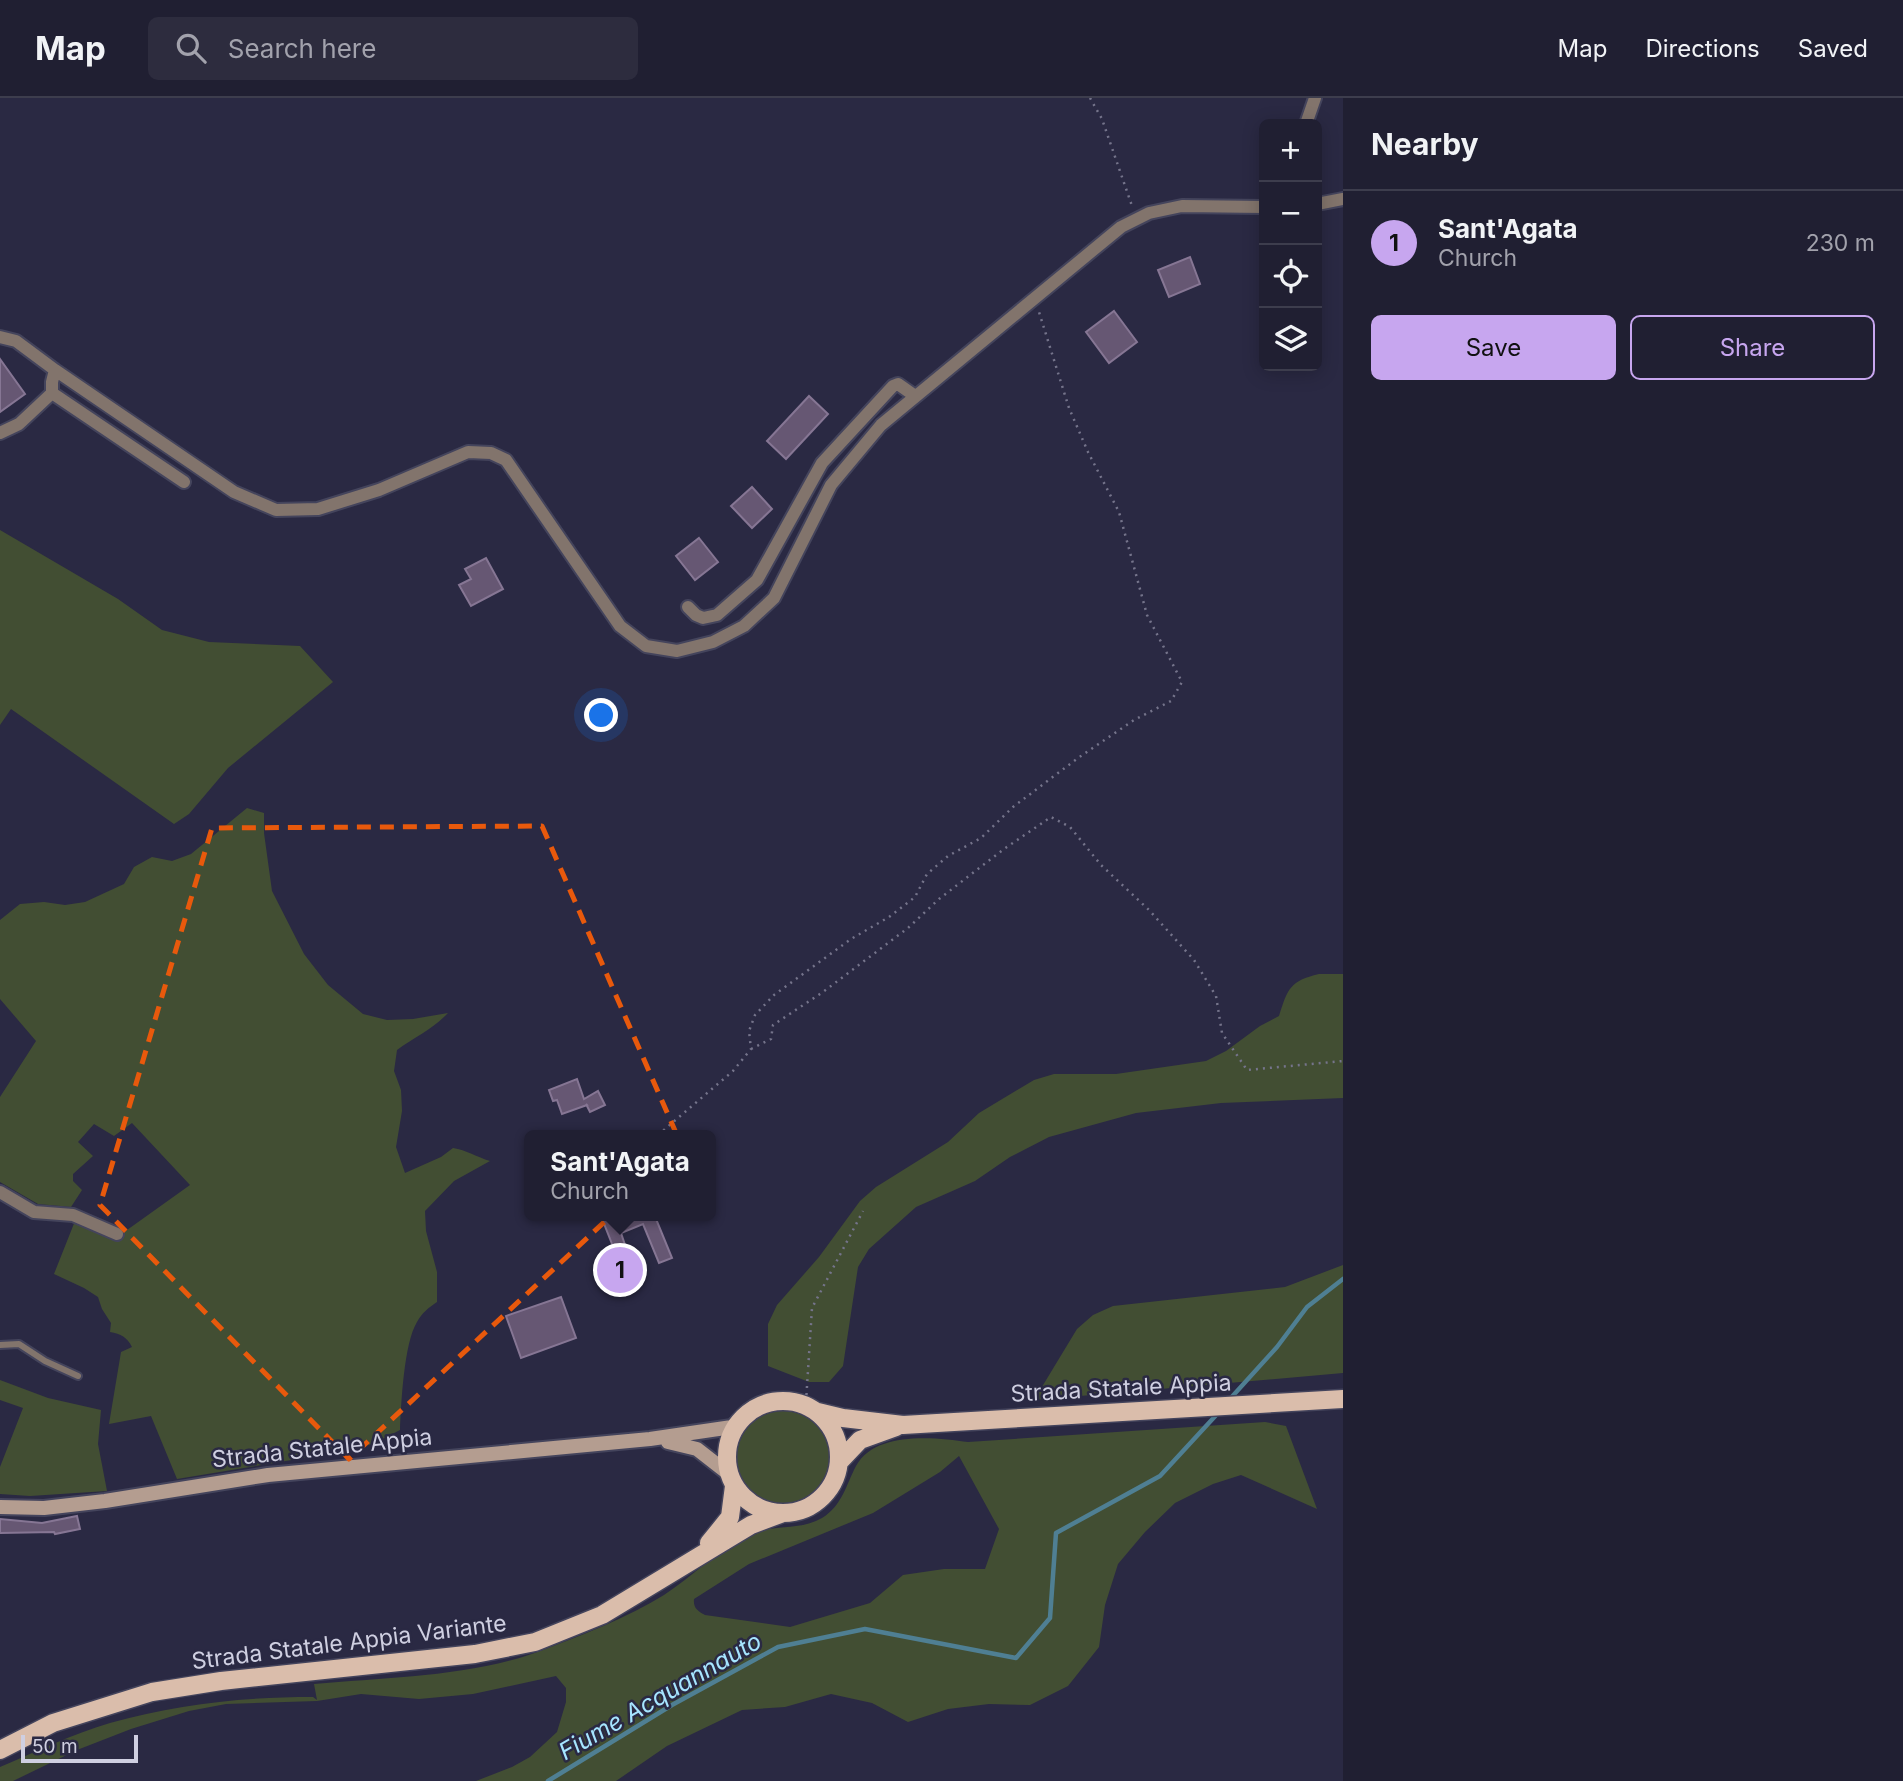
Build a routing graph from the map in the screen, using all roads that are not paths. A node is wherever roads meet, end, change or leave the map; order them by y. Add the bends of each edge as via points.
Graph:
1 (1315, 98) edge
2 (1308, 119) edge
3 (1343, 199) edge
4 (1322, 203) edge
5 (1259, 207) edge
6 (0, 337) edge
7 (55, 370) junction
8 (52, 393) junction
9 (915, 396) junction
10 (0, 433) edge
11 (184, 482) dead end
12 (688, 607) dead end
13 (0, 1192) edge
14 (117, 1234) dead end
15 (0, 1345) edge
16 (78, 1376) dead end
17 (1343, 1399) edge
18 (812, 1409) junction
19 (738, 1422) junction
20 (903, 1425) junction
21 (650, 1439) junction
22 (839, 1461) junction
23 (731, 1480) junction
24 (0, 1507) edge
25 (783, 1513) junction
26 (694, 1557) junction
27 (0, 1750) edge

1 - 2 street
3 - 4 street
5 - 9 street via 1182,206 1149,213 1121,227
6 - 7 street via 16,341
7 - 8 street
7 - 9 street via 234,492 276,510 318,509 379,490 468,452 491,453 506,460 620,626 646,646 677,651 713,642 744,626 774,598 831,485 881,425
8 - 10 street via 19,424
8 - 11 street
9 - 12 street via 898,384 892,386 822,463 757,580 717,615 703,618
13 - 14 street via 34,1212 73,1215
15 - 16 lane via 19,1344
17 - 20 main road, Strada Statale Appia
18 - 19 main road, Strada Statale Appia via 792,1401 769,1402
18 - 20 main road, Strada Statale Appia
18 - 22 main road via 835,1434
19 - 21 street, Strada Statale Appia via 732,1427
19 - 23 main road via 727,1447
20 - 22 main road, Strada Statale Appia via 860,1440
21 - 23 street, Strada Statale Appia via 697,1449
21 - 24 street, Strada Statale Appia via 268,1475 44,1508
22 - 25 main road, Strada Statale Appia via 827,1492 800,1511
23 - 25 main road, Strada Statale Appia via 747,1501
23 - 26 main road, Strada Statale Appia Variante via 730,1517
25 - 26 main road, Strada Statale Appia Variante
26 - 27 main road, Strada Statale Appia Variante via 602,1615 535,1642 448,1658 152,1692 53,1723

